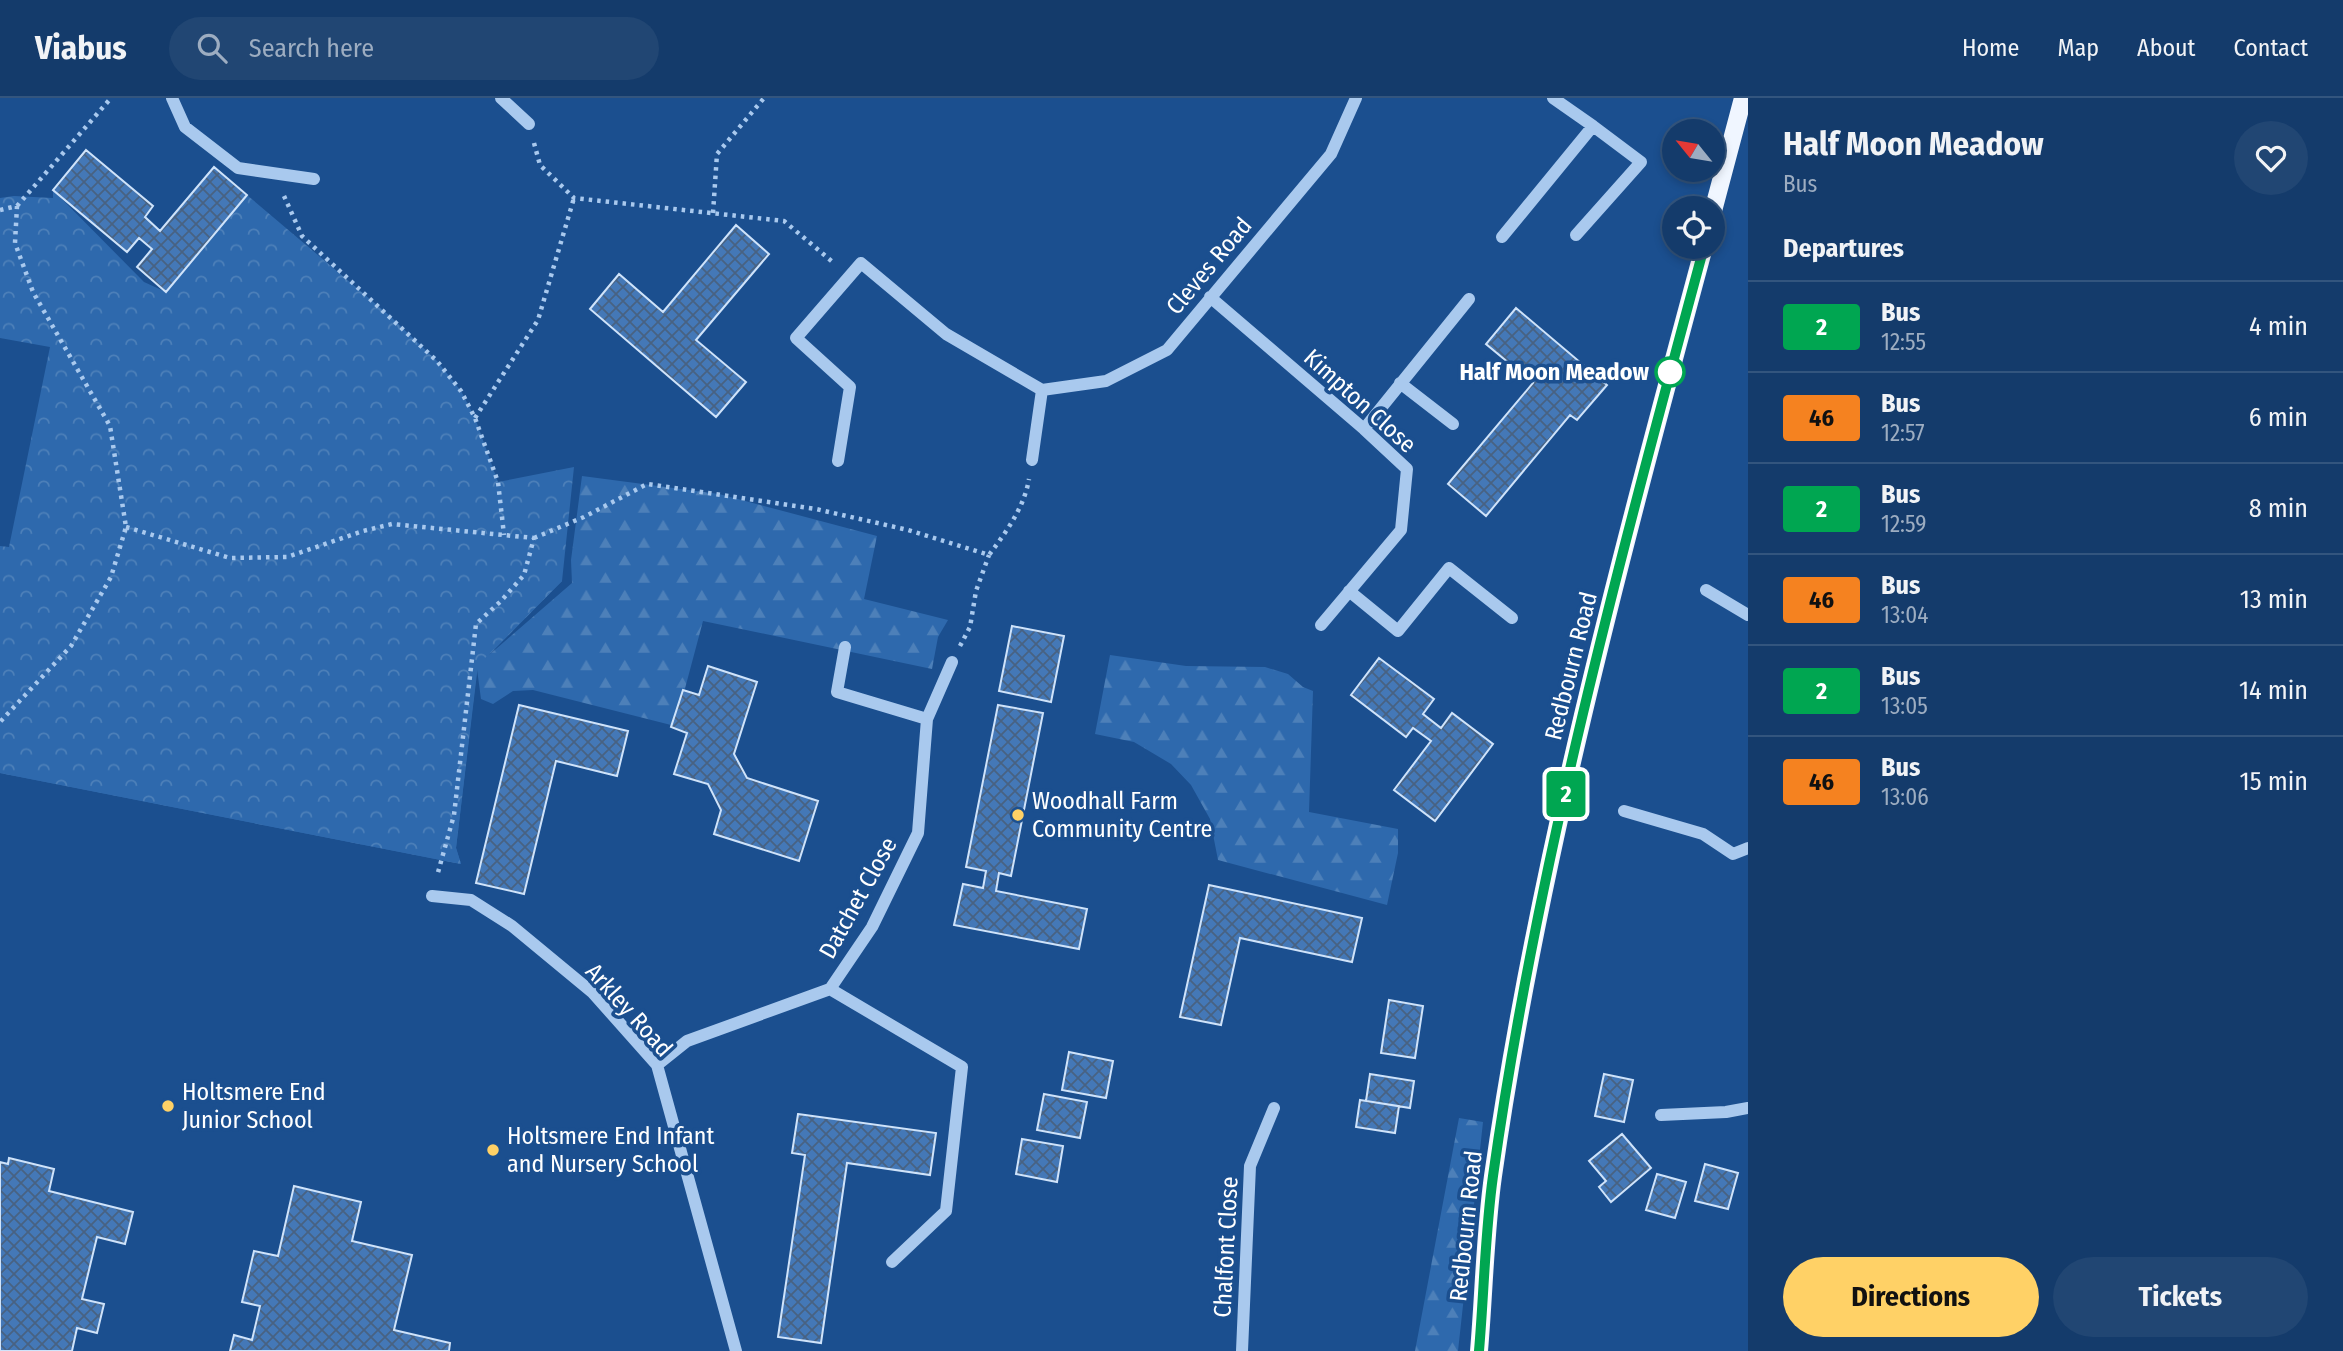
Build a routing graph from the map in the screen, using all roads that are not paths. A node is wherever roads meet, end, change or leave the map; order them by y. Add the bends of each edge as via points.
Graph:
1 (172, 98) edge
2 (501, 98) edge
3 (1356, 98) edge
4 (1553, 98) edge
5 (1744, 108) edge
6 (529, 124) road end
7 (1593, 126) junction
8 (314, 179) dead end
9 (1718, 196) edge
10 (1576, 236) dead end
11 (1502, 237) dead end
12 (1701, 259) edge
13 (1210, 297) junction
14 (1469, 299) dead end
15 (1400, 383) junction
16 (1042, 390) junction
17 (1453, 424) dead end
18 (1364, 429) junction
19 (1032, 460) road end
20 (838, 461) dead end
21 (1706, 590) dead end
22 (1349, 591) junction
23 (1748, 615) edge
24 (1513, 618) dead end
25 (1321, 625) dead end
26 (845, 647) dead end
27 (951, 662) road end
28 (927, 719) junction
29 (1623, 811) dead end
30 (1748, 848) edge
31 (432, 896) road end
32 (830, 989) junction
33 (657, 1065) junction
34 (1274, 1108) dead end
35 (1748, 1108) edge
36 (1661, 1115) dead end
37 (892, 1262) dead end
38 (736, 1351) edge
39 (1242, 1351) edge
40 (1479, 1351) edge

1 - 8 street via 186,127 238,168
2 - 6 street
3 - 13 street, Cleves Road via 1331,154
4 - 7 street
5 - 9 main road
7 - 10 street via 1641,162
7 - 11 street
12 - 40 main road, Redbourn Road via 1580,731 1523,992 1493,1178
13 - 16 street, Cleves Road via 1167,349 1106,381
13 - 18 street, Kimpton Close
14 - 15 street
15 - 17 street
15 - 18 street
16 - 19 street
16 - 20 street via 946,334 861,263 796,338 850,387
18 - 22 street, Kimpton Close via 1407,469 1403,518 1401,530
21 - 23 street
22 - 24 street via 1398,631 1449,568
22 - 25 street, Kimpton Close
26 - 28 street via 837,692
27 - 28 street, Datchet Close
28 - 32 street, Datchet Close via 918,833 872,927
29 - 30 street via 1703,834 1733,854
31 - 33 street, Arkley Road via 471,900 512,926 593,993
32 - 33 street, Datchet Close via 687,1041
32 - 37 street via 962,1067 946,1211
33 - 38 street, Arkley Road
34 - 39 street, Chalfont Close via 1250,1166
35 - 36 street

